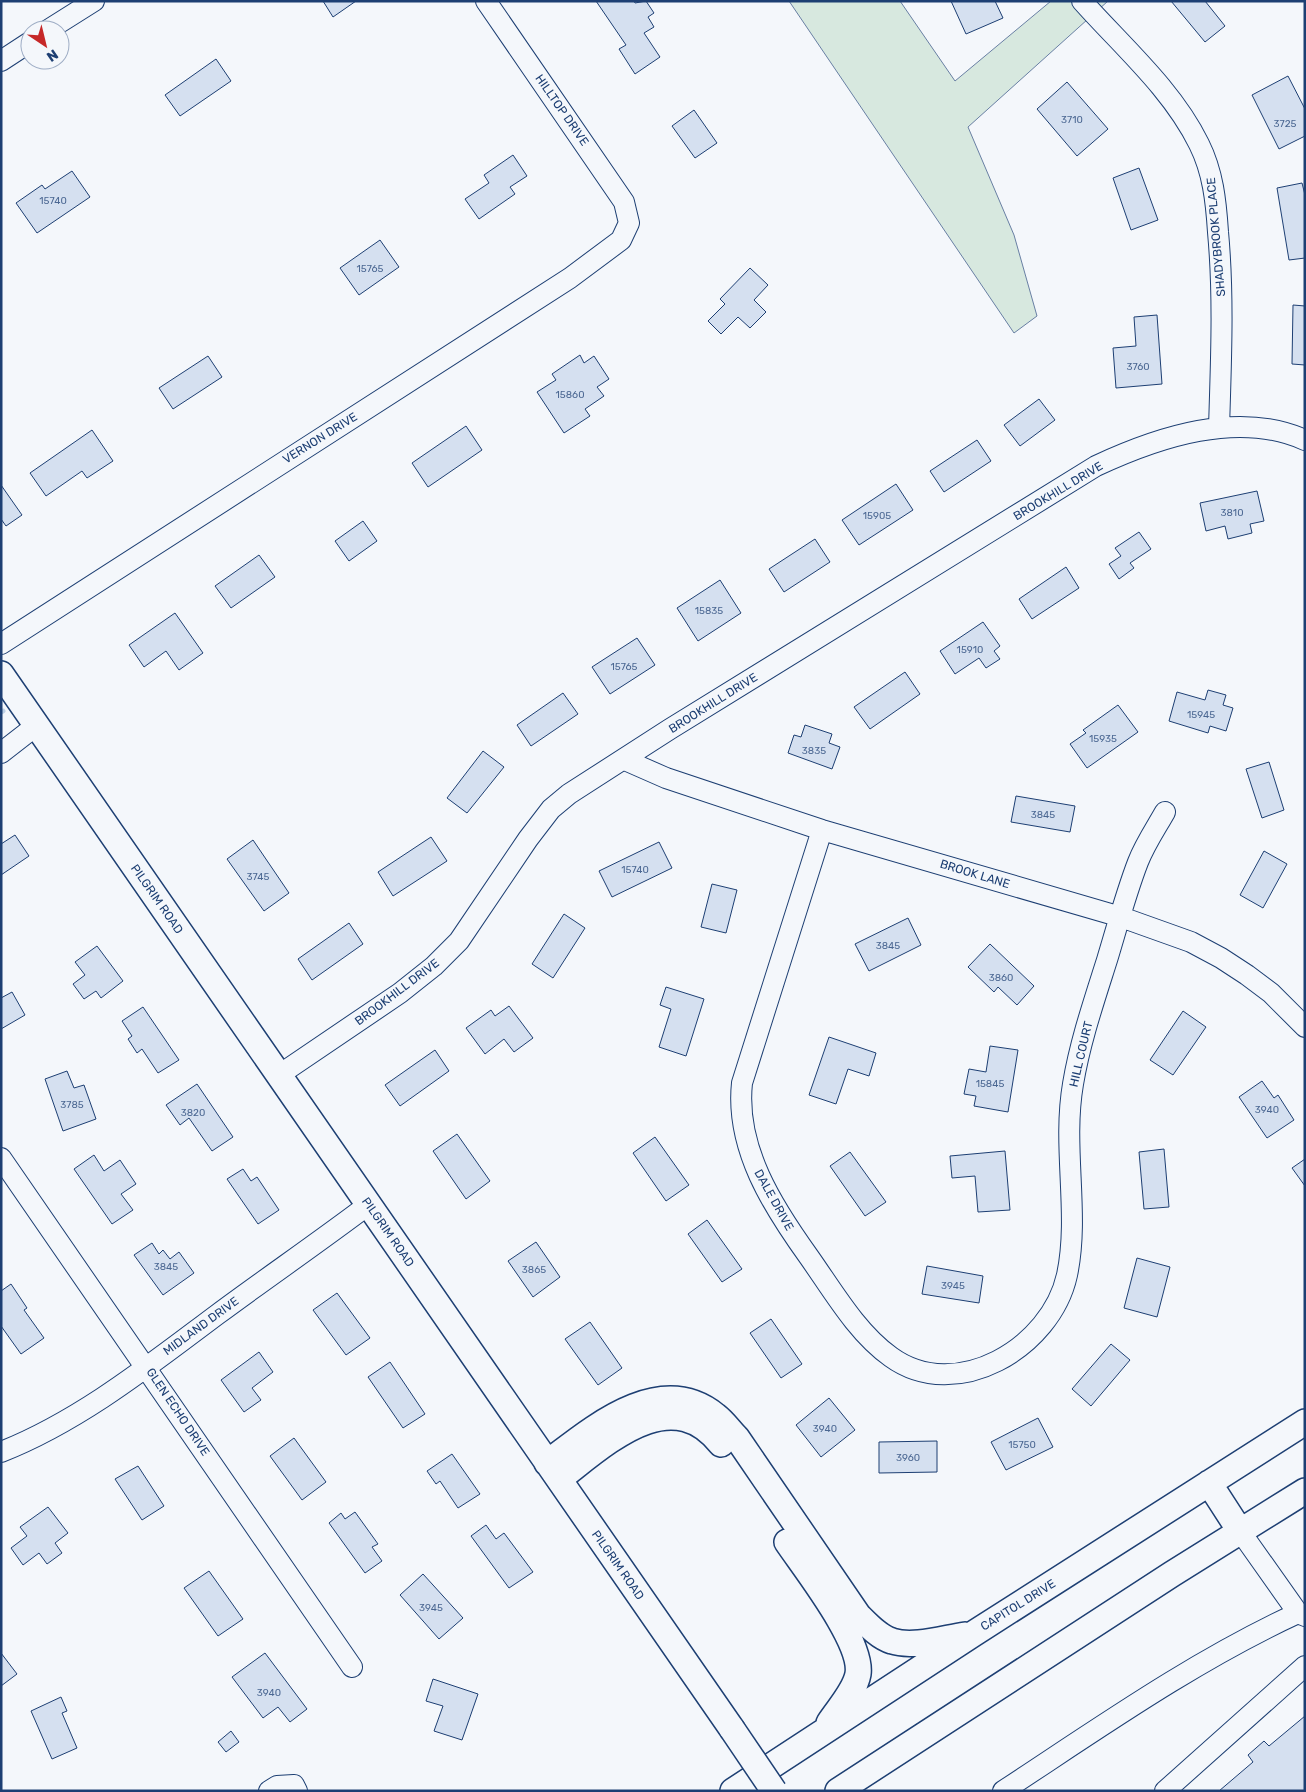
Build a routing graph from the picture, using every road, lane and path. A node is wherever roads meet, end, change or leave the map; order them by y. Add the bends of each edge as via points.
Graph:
1 (94, 1) edge
2 (486, 1) edge
3 (1082, 1) edge
4 (64, 20) edge
5 (20, 49) edge
6 (1, 61) edge
7 (629, 223) joint
8 (1219, 428) junction
9 (1305, 440) edge
10 (1, 644) edge
11 (1, 674) edge
12 (37, 725) junction
13 (1, 753) edge
14 (625, 760) junction
15 (1165, 812) dead end
16 (822, 830) junction
17 (1121, 917) junction
18 (1305, 1027) edge
19 (279, 1075) junction
20 (1, 1158) edge
21 (368, 1205) junction
22 (1054, 1307) joint
23 (146, 1366) junction
24 (1305, 1422) edge
25 (1, 1452) edge
26 (553, 1471) junction
27 (1209, 1484) junction
28 (1305, 1491) edge
29 (1240, 1531) junction
30 (1301, 1614) edge
31 (973, 1634) junction
32 (1305, 1666) edge
33 (352, 1667) dead end
34 (822, 1732) junction
35 (269, 1791) edge
36 (297, 1791) edge
37 (733, 1791) edge
38 (774, 1791) edge
39 (838, 1791) edge
40 (1003, 1791) edge
41 (1165, 1791) edge

1 - 4 street
2 - 7 street, HILLTOP DRIVE via 607,175 624,202
3 - 8 street, SHADYBROOK PLACE via 1169,97 1200,144 1210,171 1222,271
5 - 6 street
7 - 10 street, VERNON DRIVE via 621,240 570,278
8 - 9 street, BROOKHILL DRIVE via 1261,427 1288,432
8 - 14 street, BROOKHILL DRIVE via 1154,442 1096,466
11 - 12 main road, PILGRIM ROAD
12 - 13 street
12 - 19 main road, PILGRIM ROAD
14 - 16 street, BROOK LANE via 666,778
14 - 19 street, BROOKHILL DRIVE via 552,809 459,941 434,966
15 - 17 street, HILL COURT via 1139,861
16 - 17 street, BROOK LANE
16 - 22 street, DALE DRIVE via 742,1084 740,1114 745,1140 768,1193 803,1249 863,1330 890,1357 917,1370 952,1374 1004,1359 1040,1328
17 - 18 street, BROOK LANE via 1191,942 1222,958 1271,993
17 - 22 street, HILL COURT via 1086,1025 1073,1086 1068,1163 1072,1243 1067,1277
19 - 21 main road, PILGRIM ROAD
20 - 23 street, GLEN ECHO DRIVE
21 - 23 street, MIDLAND DRIVE
21 - 26 main road, PILGRIM ROAD
23 - 25 street, MIDLAND DRIVE via 42,1433
23 - 33 street, GLEN ECHO DRIVE
24 - 27 main road, CAPITOL DRIVE
26 - 31 main road via 592,1429 638,1404 670,1399 698,1405 716,1416 737,1438 858,1615 872,1630 892,1642 913,1643
26 - 34 main road via 652,1418 686,1420 715,1436 835,1613 856,1650 858,1676
26 - 38 main road, PILGRIM ROAD, bridge
27 - 29 main road
27 - 31 main road, CAPITOL DRIVE
28 - 29 main road
29 - 30 street
29 - 39 main road
30 - 40 street via 1247,1636
31 - 34 main road, CAPITOL DRIVE
32 - 41 street
34 - 37 main road, CAPITOL DRIVE
35 - 36 street via 277,1786 294,1785

